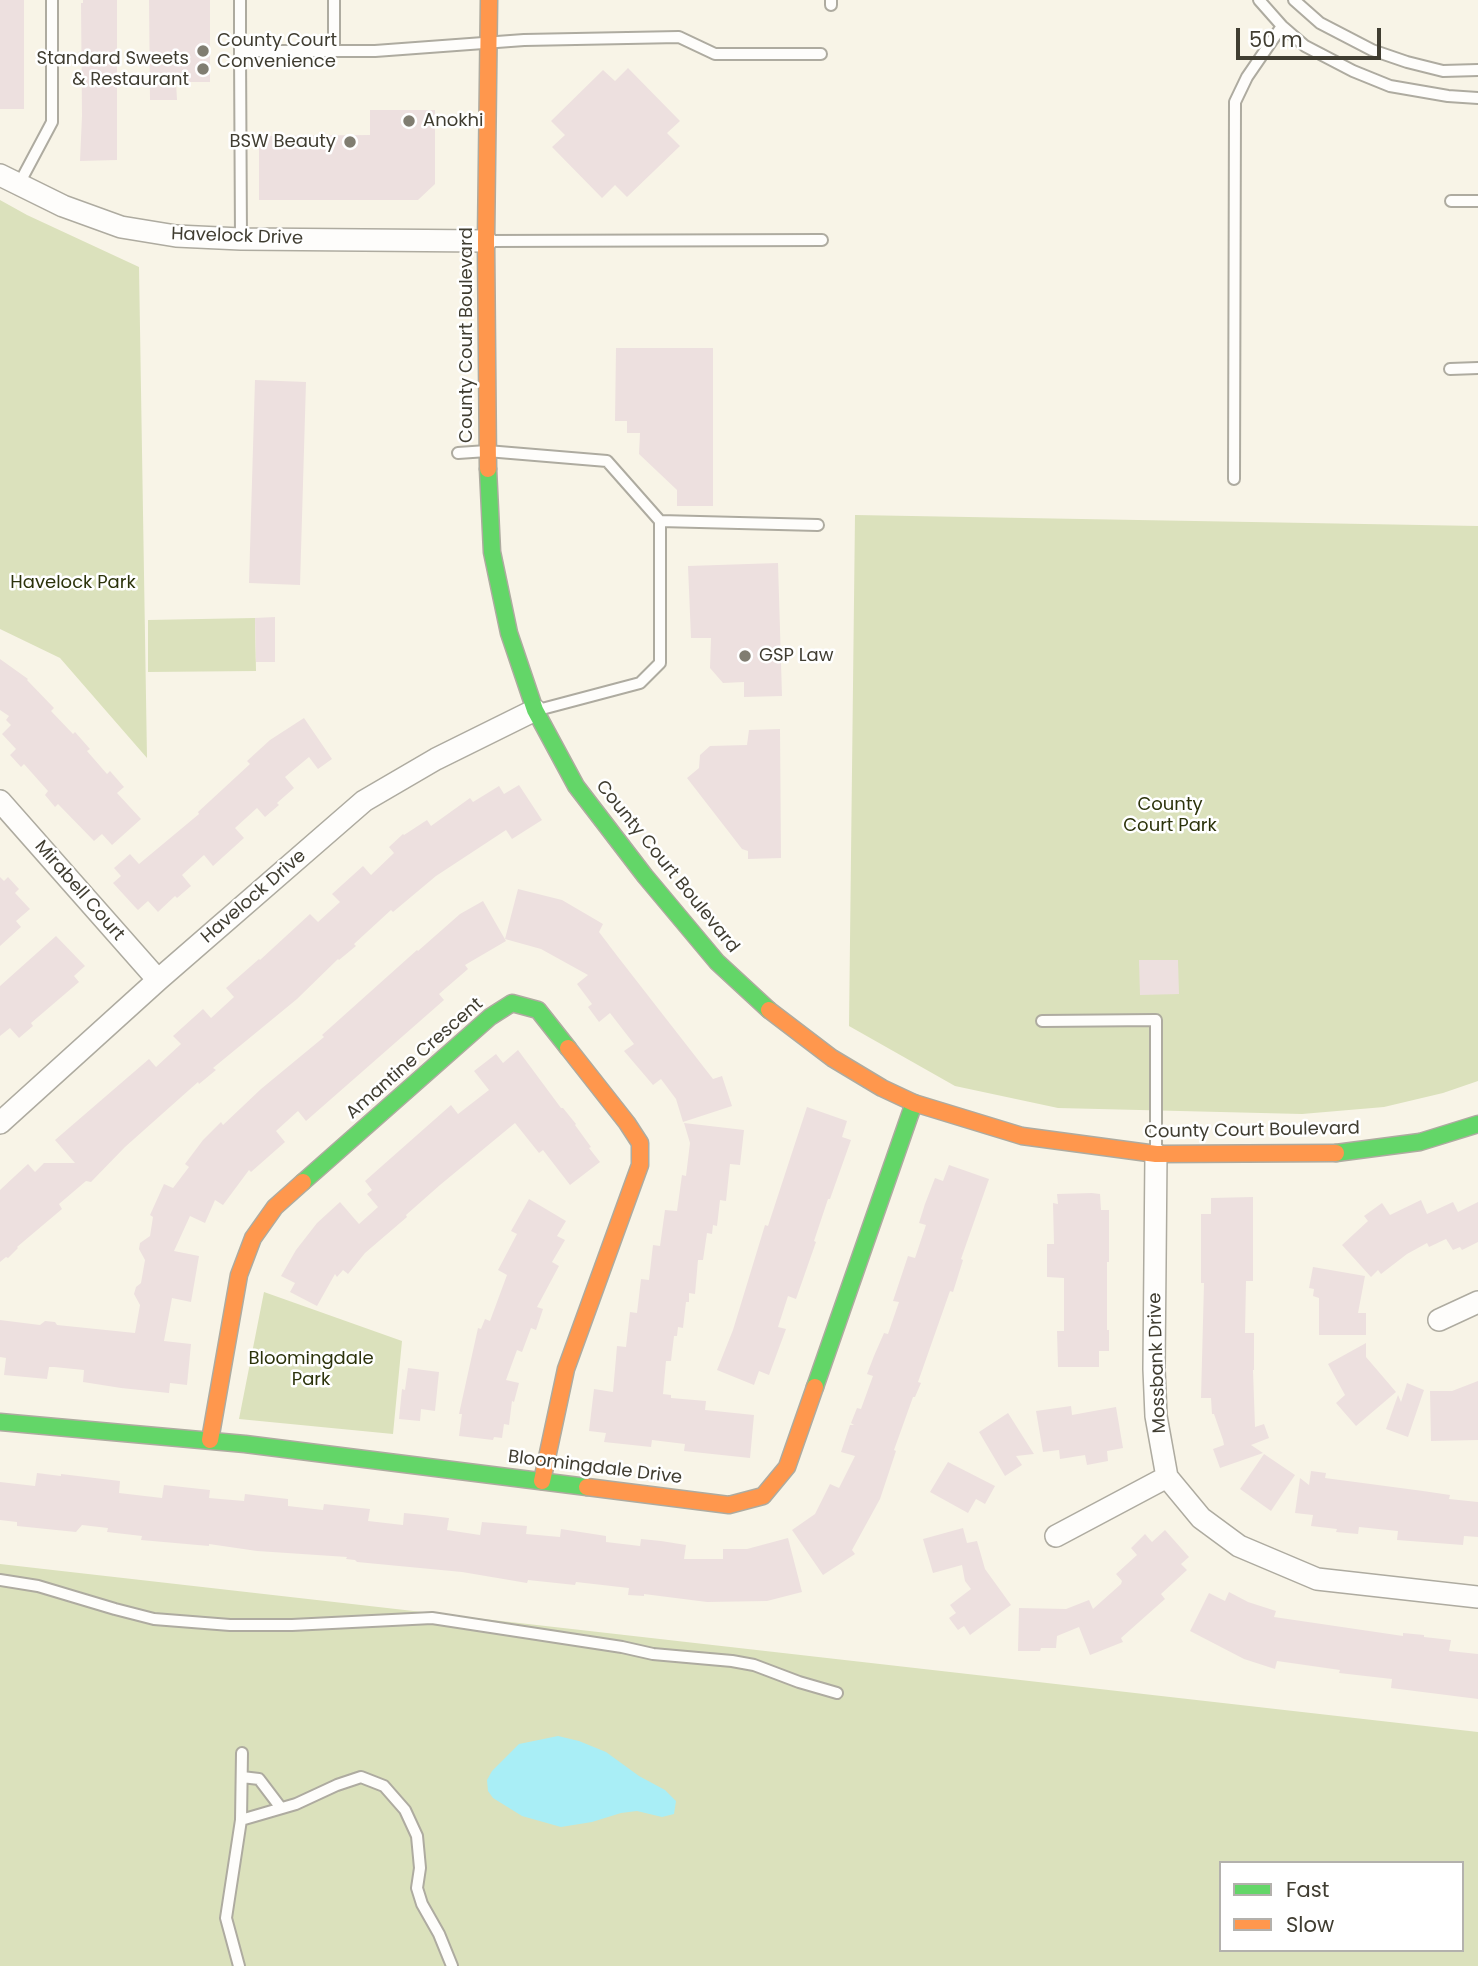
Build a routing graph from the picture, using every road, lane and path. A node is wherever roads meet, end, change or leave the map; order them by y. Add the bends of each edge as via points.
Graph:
1 (52, 0) edge
2 (240, 0) edge
3 (334, 0) edge
4 (489, 0) edge
5 (1259, 0) edge
6 (1294, 0) edge
7 (1282, 26) junction
8 (488, 43) junction
9 (240, 51) junction
10 (334, 51) junction
11 (821, 54) dead end
12 (1478, 70) edge
13 (1478, 98) edge
14 (0, 174) edge
15 (19, 184) junction
16 (1451, 201) dead end
17 (1478, 201) edge
18 (241, 239) junction
19 (822, 240) dead end
20 (486, 242) junction
21 (1450, 369) dead end
22 (1478, 369) edge
23 (487, 452) junction
24 (458, 453) dead end
25 (1234, 479) dead end
26 (660, 521) junction
27 (818, 525) dead end
28 (535, 710) junction
29 (0, 801) edge
30 (158, 980) junction
31 (1042, 1021) dead end
32 (914, 1103) junction
33 (0, 1123) edge
34 (1478, 1124) edge
35 (1156, 1154) junction
36 (1478, 1301) edge
37 (1440, 1320) dead end
38 (0, 1422) edge
39 (209, 1440) junction
40 (1167, 1477) junction
41 (541, 1481) junction
42 (1056, 1536) dead end
43 (0, 1580) edge
44 (1478, 1597) edge
45 (837, 1693) dead end
46 (242, 1753) dead end
47 (242, 1777) junction
48 (281, 1808) junction
49 (241, 1820) junction
50 (239, 1966) edge
51 (452, 1966) edge

1 - 15 lane via 52,122
2 - 9 lane
3 - 10 lane
4 - 8 street, County Court Boulevard
5 - 7 lane
6 - 12 lane via 1320,23 1372,50 1443,71
7 - 13 lane via 1305,46 1390,86
7 - 25 lane via 1235,102
8 - 10 lane
8 - 11 lane via 679,37 715,54
8 - 20 street, County Court Boulevard
9 - 10 lane
9 - 18 lane
14 - 15 street, Havelock Drive
15 - 18 street, Havelock Drive via 121,227
16 - 17 lane
18 - 20 street, Havelock Drive
19 - 20 lane
20 - 23 street, County Court Boulevard
21 - 22 lane
23 - 24 lane
23 - 26 lane via 607,461
23 - 28 street, County Court Boulevard via 492,552 509,633
26 - 27 lane
26 - 28 lane via 660,663 640,683
28 - 30 street, Havelock Drive via 364,801
28 - 32 street, County Court Boulevard via 576,786 717,962 773,1014 832,1058
29 - 30 street, Mirabell Court
30 - 33 street, Havelock Drive
31 - 35 lane via 1156,1020
32 - 35 street, County Court Boulevard via 1022,1136
32 - 41 street, Bloomingdale Drive via 787,1467 763,1496 729,1505
34 - 35 street, County Court Boulevard via 1420,1142 1340,1153
35 - 40 street, Mossbank Drive via 1156,1416
36 - 37 street
38 - 39 street, Bloomingdale Drive
39 - 41 street, Bloomingdale Drive
39 - 41 street, Amantine Crescent via 239,1275 253,1238 275,1207 490,1017 512,1003 538,1010 640,1143 640,1166 566,1369
40 - 42 street
40 - 44 street, Mossbank Drive via 1201,1518 1239,1546 1317,1579
43 - 45 lane via 38,1586 154,1619 292,1625 432,1618 653,1654 754,1665
46 - 47 lane
47 - 48 lane via 259,1779
47 - 49 lane
48 - 49 lane
48 - 51 lane via 361,1777 384,1786 405,1810 417,1836 420,1868 416,1888
49 - 50 lane via 226,1918

